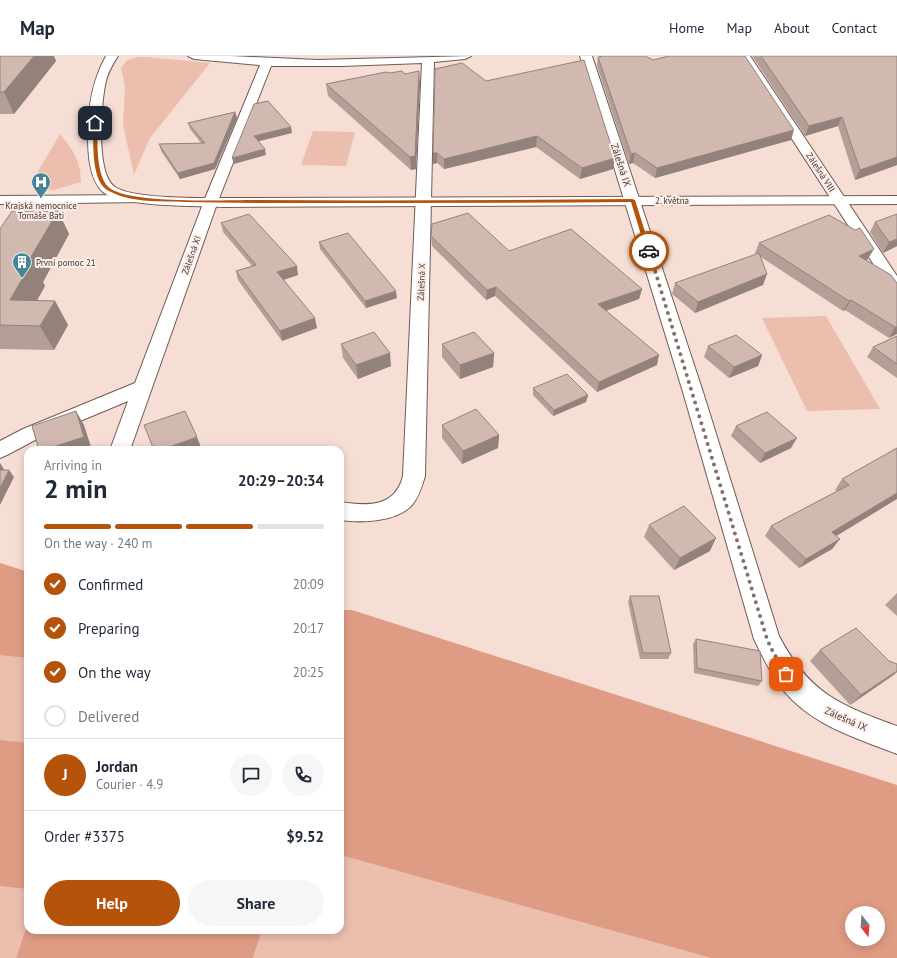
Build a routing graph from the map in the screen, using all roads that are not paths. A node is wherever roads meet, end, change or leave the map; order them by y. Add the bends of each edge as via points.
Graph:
1 (112, 56) edge
2 (194, 56) edge
3 (465, 56) edge
4 (586, 56) edge
5 (744, 56) edge
6 (428, 60) junction
7 (267, 62) junction
8 (137, 199) junction
9 (0, 200) edge
10 (632, 200) junction
11 (840, 200) junction
12 (897, 200) edge
13 (211, 201) junction
14 (424, 202) junction
15 (897, 288) edge
16 (143, 387) junction
17 (121, 446) edge
18 (0, 450) edge
19 (344, 511) edge
20 (897, 740) edge

1 - 8 street, 2. května via 103,72 96,100 94,135 97,167 100,179 109,190 118,195
2 - 7 street
3 - 6 street
4 - 10 street, Zálešná IX
5 - 11 street, Zálešná VIII
6 - 7 street via 351,63
6 - 14 street, Zálešná X
7 - 13 street, Zálešná XI
8 - 9 lane
8 - 13 street, 2. května
10 - 11 street, 2. května
10 - 14 street, 2. května
10 - 20 street, Zálešná IX via 773,652 791,681 817,705 833,715
11 - 12 street, 2. května
11 - 15 street, Zálešná VIII
13 - 14 street, 2. května
13 - 16 street, Zálešná XI
14 - 19 street, Zálešná X via 414,476 411,488 403,500 394,506 362,513
16 - 17 street, Zálešná XI
16 - 18 street via 30,434

